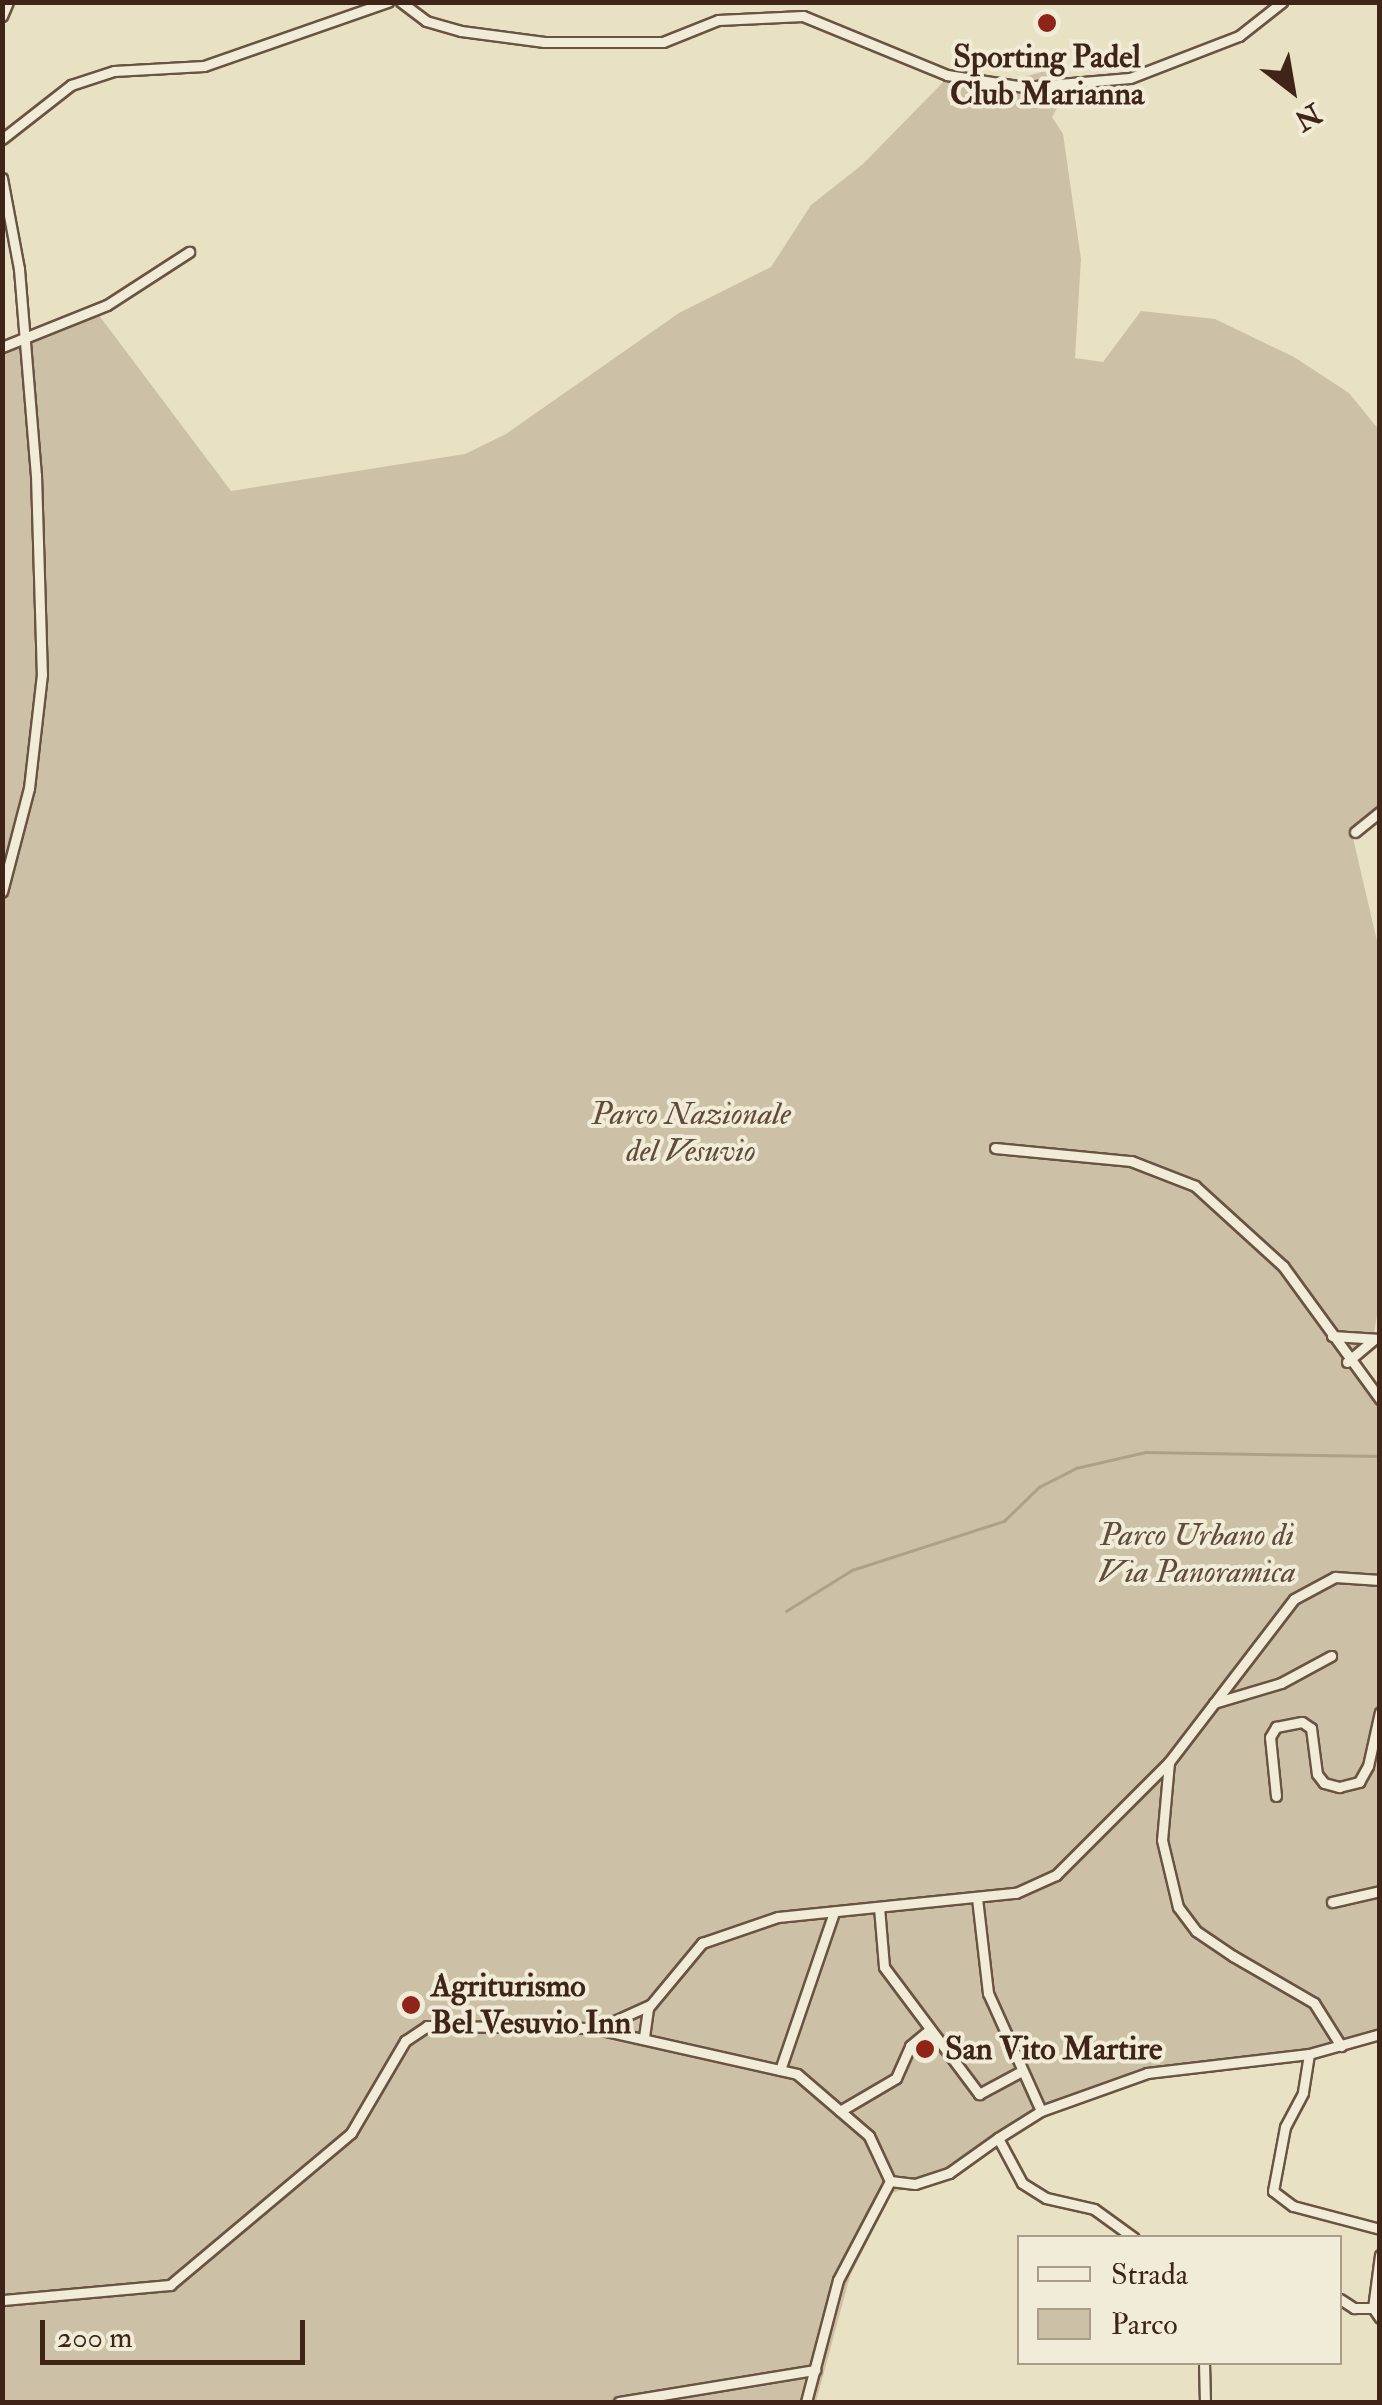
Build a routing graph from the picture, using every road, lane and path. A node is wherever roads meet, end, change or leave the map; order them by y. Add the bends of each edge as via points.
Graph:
1 (8, 2) edge
2 (388, 2) edge
3 (401, 2) edge
4 (1282, 2) edge
5 (2, 16) edge
6 (2, 139) edge
7 (2, 178) edge
8 (189, 252) dead end
9 (25, 336) junction
10 (2, 347) edge
11 (1380, 812) edge
12 (1355, 832) dead end
13 (2, 892) edge
14 (995, 1148) dead end
15 (1332, 1336) junction
16 (1376, 1340) edge
17 (1346, 1362) junction
18 (1380, 1399) edge
19 (1380, 1580) edge
20 (1330, 1656) dead end
21 (1214, 1703) junction
22 (1380, 1712) edge
23 (1170, 1762) junction
24 (1276, 1796) dead end
25 (1380, 1891) edge
26 (977, 1898) junction
27 (1332, 1902) dead end
28 (879, 1907) junction
29 (834, 1912) junction
30 (651, 2004) junction
31 (593, 2028) junction
32 (930, 2030) junction
33 (1380, 2034) edge
34 (644, 2037) junction
35 (1341, 2046) junction
36 (1309, 2054) junction
37 (780, 2070) junction
38 (1020, 2072) junction
39 (840, 2111) junction
40 (1041, 2111) junction
41 (998, 2138) junction
42 (890, 2181) junction
43 (1380, 2228) edge
44 (1130, 2235) edge
45 (1380, 2256) edge
46 (2, 2300) edge
47 (1342, 2300) edge
48 (1374, 2308) junction
49 (1380, 2318) edge
50 (1204, 2365) edge
51 (815, 2370) junction
52 (619, 2402) edge
53 (806, 2402) edge
54 (1205, 2402) edge

1 - 5 street
2 - 6 street via 204,66 114,71 71,85
3 - 4 street via 443,26 544,42 664,42 718,20 803,16 947,74 1024,87 1130,78 1210,49
7 - 9 street
8 - 9 street via 129,294
9 - 10 street
9 - 13 street via 42,674 30,788
11 - 12 street
14 - 15 street via 1164,1169 1220,1205 1283,1266
15 - 16 street
15 - 17 street
16 - 17 street
17 - 18 street
19 - 21 street via 1335,1577 1294,1599
20 - 21 street via 1281,1683
21 - 23 street
22 - 24 street via 1368,1766 1359,1782 1339,1786 1324,1784 1317,1774 1311,1728 1302,1722 1276,1727 1270,1737
23 - 26 street via 1056,1876 1016,1894
23 - 35 street via 1162,1840 1178,1908 1208,1939 1314,2002
25 - 27 street
26 - 28 street
26 - 38 street via 988,1993
28 - 29 street
28 - 32 street via 884,1968
29 - 30 street via 778,1918 702,1943
29 - 37 street
30 - 31 street via 628,2020
30 - 34 street
31 - 34 street
31 - 46 street via 428,2026 404,2041 351,2133 170,2286
32 - 38 street via 979,2094
32 - 39 street via 910,2046 896,2078
33 - 35 street
34 - 37 street
35 - 36 street
36 - 40 street via 1147,2073
36 - 43 street via 1273,2190 1293,2206
37 - 39 street via 797,2074
38 - 40 street
39 - 42 street via 869,2136
40 - 41 street
41 - 42 street via 949,2173 915,2184
41 - 44 street via 1028,2190 1094,2209
42 - 51 street via 838,2280
45 - 48 street
47 - 48 street
48 - 49 street
50 - 54 street
51 - 52 street
51 - 53 street

